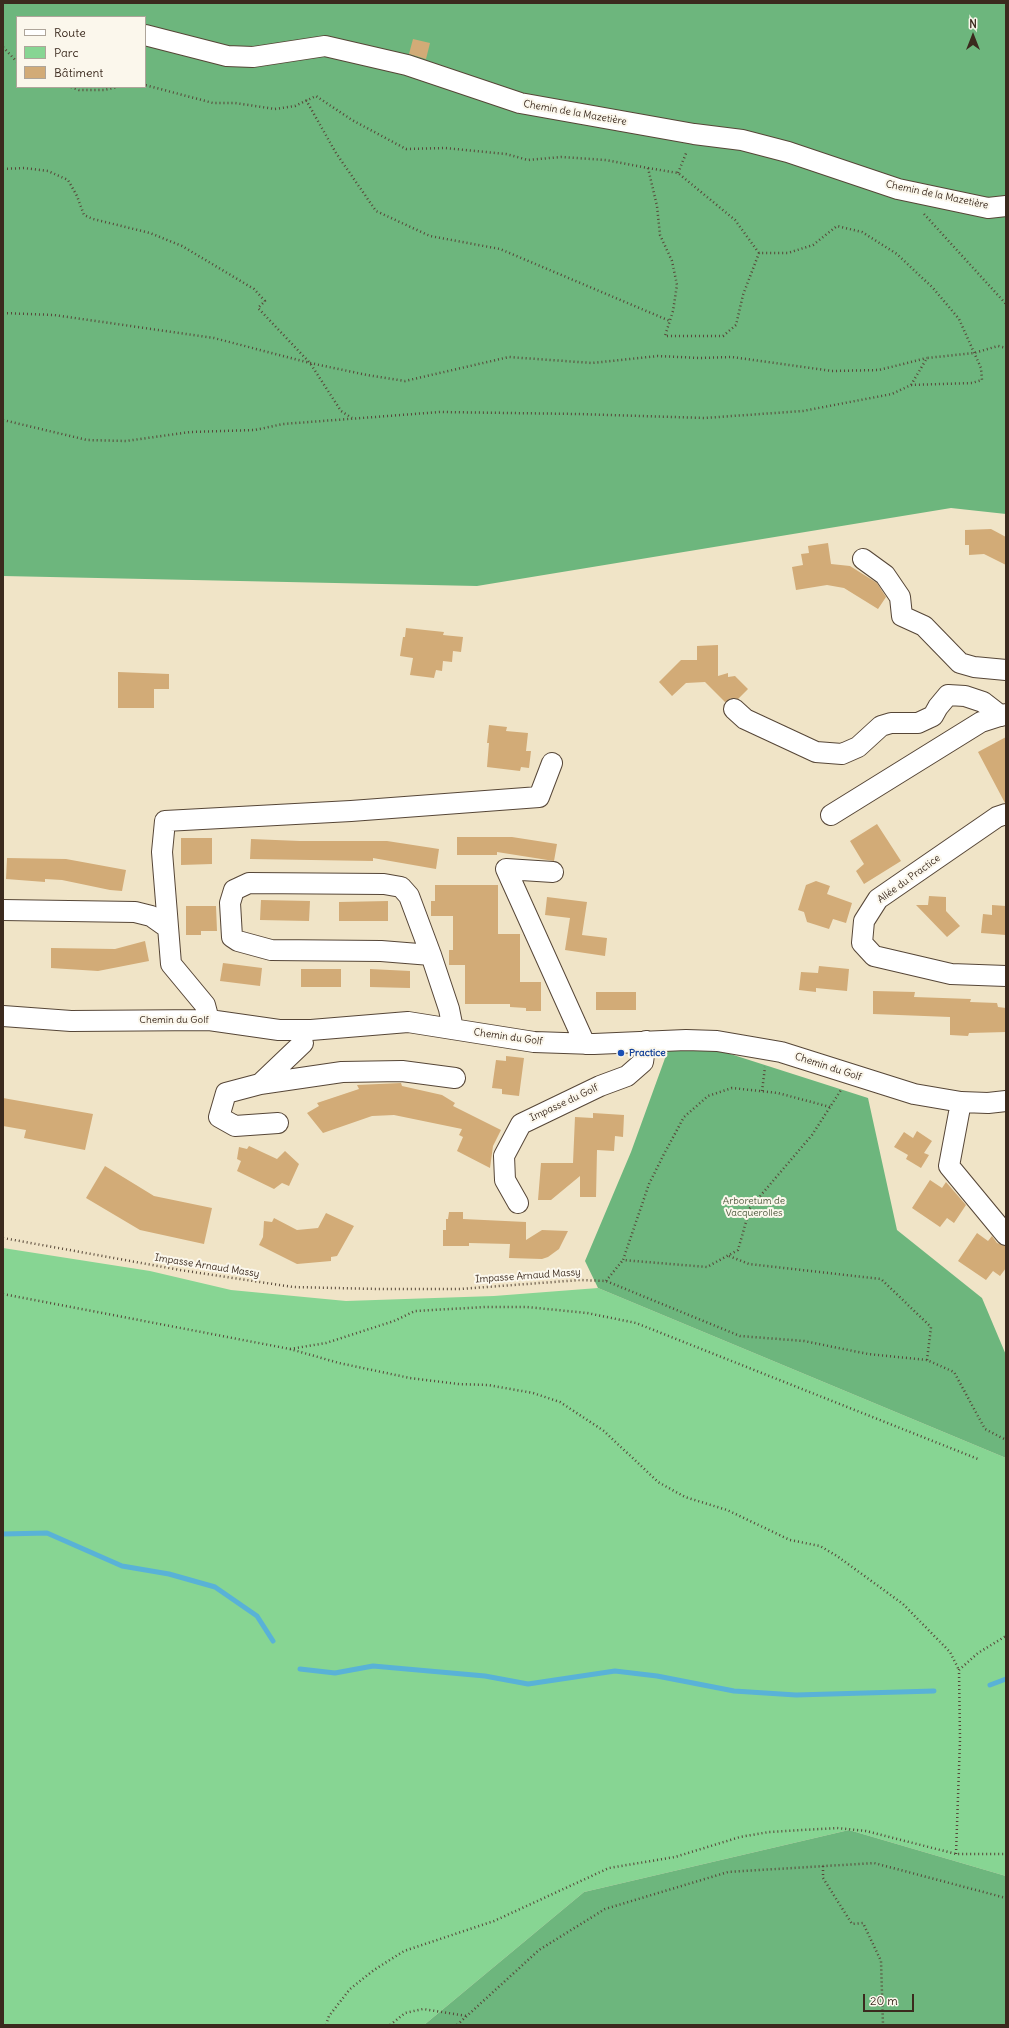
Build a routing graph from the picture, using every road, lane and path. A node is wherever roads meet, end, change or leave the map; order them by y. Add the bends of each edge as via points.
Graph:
1 (146, 35) edge
2 (3, 47) edge
3 (16, 61) edge
4 (146, 85) edge
5 (74, 88) edge
6 (113, 88) edge
7 (306, 100) junction
8 (694, 134) junction
9 (648, 168) junction
10 (3, 169) edge
11 (678, 173) junction
12 (1006, 206) edge
13 (920, 211) dead end
14 (759, 253) junction
15 (1006, 304) edge
16 (3, 313) edge
17 (670, 321) junction
18 (1006, 348) edge
19 (974, 353) junction
20 (927, 358) junction
21 (310, 363) junction
22 (911, 385) junction
23 (352, 418) junction
24 (3, 420) edge
25 (864, 559) dead end
26 (1006, 670) edge
27 (734, 709) dead end
28 (1004, 715) edge
29 (552, 763) dead end
30 (831, 814) dead end
31 (1006, 814) edge
32 (553, 872) dead end
33 (3, 910) edge
34 (168, 928) junction
35 (431, 955) junction
36 (1006, 976) edge
37 (3, 1016) edge
38 (209, 1020) junction
39 (453, 1028) junction
40 (646, 1041) junction
41 (303, 1043) dead end
42 (585, 1044) junction
43 (764, 1067) dead end
44 (850, 1074) junction
45 (455, 1078) dead end
46 (260, 1084) junction
47 (762, 1091) junction
48 (1006, 1101) edge
49 (961, 1102) junction
50 (830, 1107) junction
51 (278, 1123) dead end
52 (518, 1203) dead end
53 (1006, 1235) edge
54 (3, 1238) edge
55 (728, 1256) junction
56 (623, 1260) junction
57 (606, 1281) junction
58 (3, 1294) edge
59 (290, 1349) junction
60 (926, 1360) junction
61 (1006, 1440) edge
62 (978, 1459) dead end
63 (1006, 1636) edge
64 (959, 1670) junction
65 (956, 1854) junction
66 (1006, 1854) edge
67 (823, 1866) junction
68 (1006, 1898) edge
69 (467, 2016) junction
70 (326, 2025) edge
71 (390, 2025) edge
72 (457, 2025) edge
73 (883, 2025) edge

1 - 8 street, Chemin de la Mazetière via 227,56 253,57 325,46 407,64 520,103
2 - 3 path
4 - 7 path via 213,103 275,108 295,106
5 - 6 path
7 - 9 path via 316,96 352,120 406,149 445,148 506,154 528,160 561,157 606,160
7 - 17 path via 336,153 376,211 430,236 500,250
8 - 11 path
8 - 12 street, Chemin de la Mazetière via 742,140 788,152 898,189 988,208
9 - 11 path
9 - 17 path via 657,206 660,235 672,261 677,285
10 - 21 path via 48,170 68,180 84,214 93,219 150,233 182,246 254,289 265,300 258,308
11 - 14 path via 735,220
13 - 15 path
14 - 17 path via 743,295 736,325 723,336 665,336
14 - 19 path via 788,253 813,245 837,226 862,232 896,254 934,288 959,319
16 - 21 path via 54,315 214,338
18 - 19 path via 998,346
19 - 20 path
19 - 22 path via 981,368 982,380 972,383
20 - 21 path via 879,370 832,371 732,357 658,356 592,363 509,357 405,381
20 - 22 path
21 - 23 path via 340,411
22 - 23 path via 892,394 803,411 704,418 440,412
23 - 24 path via 283,424 255,430 190,432 126,441 87,440
25 - 26 street via 885,575 900,597 902,616 924,626 960,663
27 - 28 street via 744,719 816,752 842,754 858,747 881,726 891,723 918,724 934,716 938,706 948,695 965,696 983,702
28 - 30 street via 981,722
29 - 34 street via 539,797 359,811 165,821 162,852
31 - 36 street, Allée du Practice via 997,817 878,899 864,921 862,943 874,956 951,974
32 - 42 street via 506,869
33 - 34 street via 135,912 151,916
34 - 38 street via 171,964 205,1005
35 - 35 street via 409,896 401,887 384,884 249,883 234,890 230,903 232,937 270,950 381,951
35 - 39 street
37 - 38 street, Chemin du Golf via 71,1021
38 - 39 street, Chemin du Golf via 279,1030 408,1022
39 - 42 street, Chemin du Golf via 534,1042
40 - 42 street, Chemin du Golf
40 - 44 street, Chemin du Golf via 732,1042 781,1052
40 - 52 street, Impasse du Golf via 643,1062 627,1076 600,1086 521,1124 504,1156 505,1180
41 - 46 street
43 - 47 path
44 - 49 street, Chemin du Golf via 914,1094
44 - 50 path
45 - 46 street via 402,1071 342,1072
46 - 51 street via 226,1093 219,1117 235,1126
47 - 50 path
47 - 56 path via 732,1088 708,1096 684,1117 649,1184
48 - 49 street, Chemin du Golf
49 - 53 street via 949,1166
50 - 55 path via 812,1135 750,1208 738,1250
54 - 57 path, Impasse Arnaud Massy via 180,1270 293,1287 460,1289 580,1280
55 - 56 path via 707,1267
55 - 60 path via 749,1264 881,1279 931,1327
56 - 57 path
57 - 60 path, Impasse Arnaud Massy via 740,1336 804,1341 868,1354
58 - 59 path
59 - 62 path via 326,1343 394,1322 415,1311 527,1307 587,1313 636,1323
59 - 64 path via 339,1364 410,1378 533,1392 560,1402 604,1431 658,1482 685,1497 727,1510 790,1540 820,1546 837,1556 903,1604 950,1652
60 - 61 path, Impasse Arnaud Massy via 954,1372 985,1429
63 - 64 path via 978,1653
64 - 65 path via 960,1740
65 - 66 path
65 - 70 path via 866,1831 836,1828 755,1835 675,1857 609,1868 494,1921 404,1950 350,1989
67 - 68 path via 874,1863
67 - 69 path via 728,1872 605,1908 539,1950
67 - 73 path via 823,1878 852,1924 863,1923 881,1961
69 - 71 path via 423,2009 405,2013
69 - 72 path

